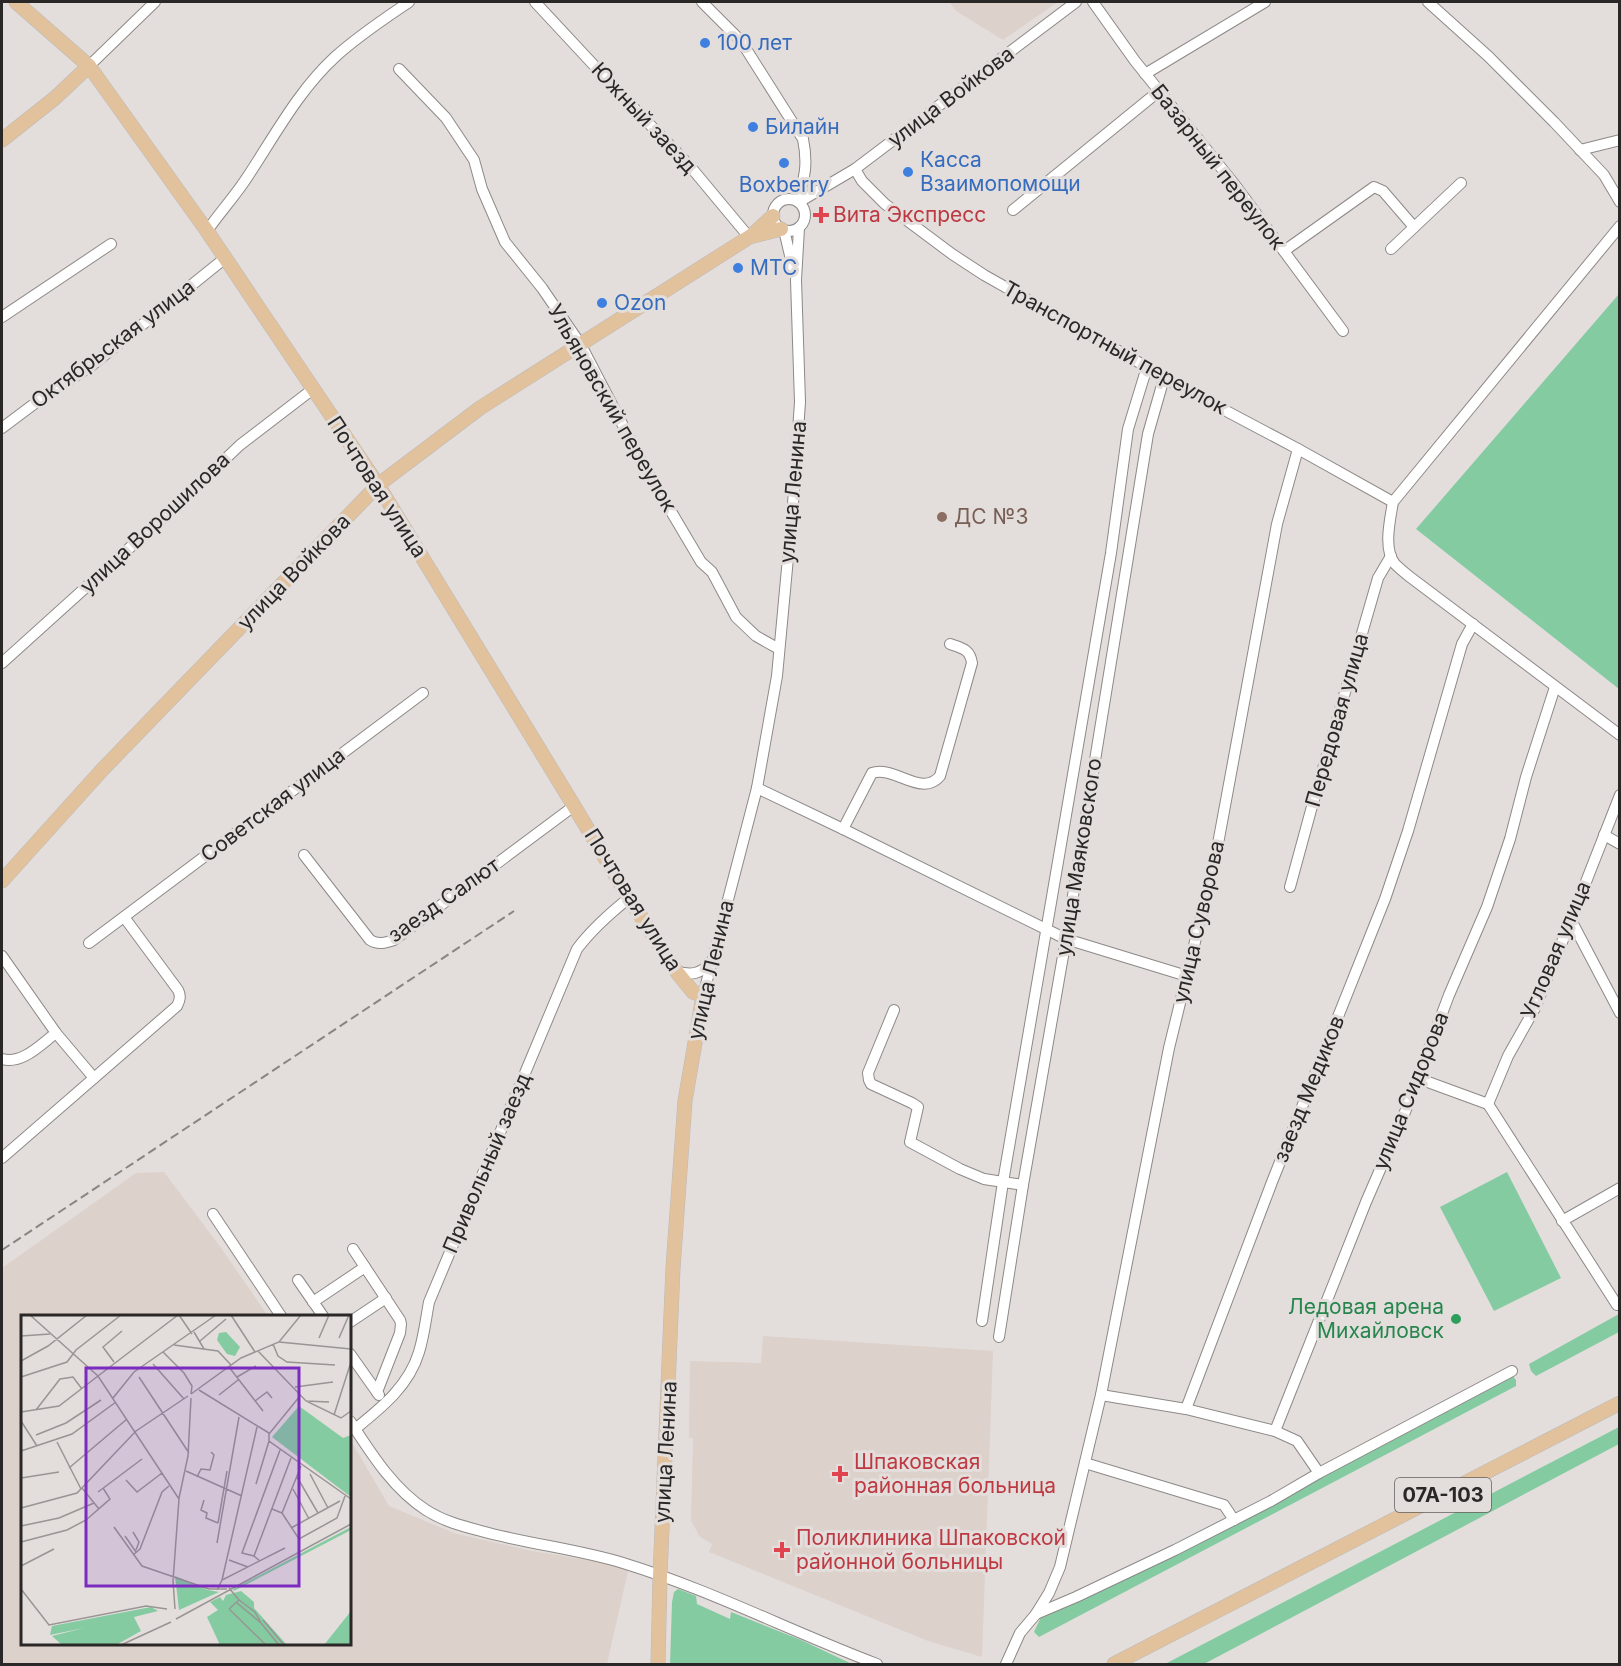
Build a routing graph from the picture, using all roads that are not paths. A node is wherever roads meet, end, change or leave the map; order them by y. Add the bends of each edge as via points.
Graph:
1 (16, 2) edge
2 (155, 2) edge
3 (409, 2) edge
4 (535, 2) edge
5 (702, 2) edge
6 (1076, 2) edge
7 (1093, 2) edge
8 (1265, 2) edge
9 (1428, 2) edge
10 (89, 66) junction
11 (399, 69) dead end
12 (1145, 74) junction
13 (1159, 91) junction
14 (2, 140) edge
15 (1620, 140) edge
16 (1580, 150) junction
17 (855, 169) junction
18 (1461, 183) dead end
19 (823, 188) junction
20 (798, 201) junction
21 (1620, 202) edge
22 (1013, 210) dead end
23 (805, 213) junction
24 (773, 216) junction
25 (1620, 226) edge
26 (1414, 227) junction
27 (799, 228) junction
28 (783, 230) junction
29 (207, 231) junction
30 (750, 237) junction
31 (111, 244) dead end
32 (1391, 249) dead end
33 (1284, 251) junction
34 (224, 259) junction
35 (796, 280) junction
36 (2, 317) edge
37 (1343, 331) dead end
38 (581, 345) junction
39 (1147, 367) junction
40 (1164, 378) junction
41 (313, 388) junction
42 (2, 428) edge
43 (1298, 449) junction
44 (378, 485) junction
45 (1392, 502) junction
46 (1391, 556) junction
47 (1473, 624) junction
48 (950, 644) dead end
49 (778, 649) junction
50 (2, 663) edge
51 (1555, 687) junction
52 (423, 693) dead end
53 (1620, 735) edge
54 (757, 788) junction
55 (1620, 795) edge
56 (574, 806) junction
57 (843, 829) junction
58 (1604, 835) junction
59 (1620, 843) edge
60 (304, 855) dead end
61 (2, 881) edge
62 (1290, 887) dead end
63 (629, 898) junction
64 (124, 918) junction
65 (1571, 920) junction
66 (1047, 929) junction
67 (1066, 939) junction
68 (89, 943) dead end
69 (2, 956) edge
70 (711, 963) junction
71 (676, 971) junction
72 (1187, 976) junction
73 (703, 996) junction
74 (894, 1010) dead end
75 (1620, 1013) edge
76 (56, 1033) junction
77 (2, 1059) edge
78 (94, 1078) junction
79 (1417, 1078) junction
80 (1488, 1104) junction
81 (2, 1158) edge
82 (1003, 1182) junction
83 (1023, 1185) junction
84 (1620, 1188) edge
85 (213, 1214) dead end
86 (1562, 1221) junction
87 (353, 1249) dead end
88 (365, 1267) junction
89 (298, 1280) dead end
90 (386, 1298) junction
91 (313, 1302) junction
92 (1620, 1304) edge
93 (280, 1315) edge
94 (322, 1315) edge
95 (351, 1321) edge
96 (982, 1321) dead end
97 (999, 1337) dead end
98 (351, 1355) edge
99 (1512, 1371) dead end
100 (376, 1392) junction
101 (1101, 1395) junction
102 (1620, 1403) edge
103 (386, 1405) junction
104 (1186, 1409) junction
105 (352, 1425) edge
106 (1275, 1431) junction
107 (1085, 1463) junction
108 (1319, 1473) junction
109 (1234, 1520) junction
110 (660, 1576) junction
111 (1036, 1614) junction
112 (658, 1665) edge
113 (877, 1665) edge
114 (1006, 1665) edge
115 (1114, 1665) edge

1 - 10 main road, Почтовая улица
2 - 10 street
3 - 29 street via 334,58 306,90
4 - 30 street, Южный заезд via 689,165
5 - 20 street via 741,41 803,139 806,172
6 - 17 street, улица Войкова
7 - 12 street, Базарный переулок
8 - 12 street
9 - 16 street via 1488,56
10 - 14 main road
10 - 29 main road, Почтовая улица
11 - 38 street, Ульяновский переулок via 446,118 474,160 505,242
12 - 13 street, Базарный переулок
13 - 22 street
13 - 33 street, Базарный переулок
15 - 16 street
16 - 21 street via 1604,175
17 - 19 street, улица Войкова
17 - 39 street, Транспортный переулок via 885,204 952,254
18 - 26 street
19 - 20 street, улица Войкова
19 - 23 street, улица Войкова
20 - 23 street
20 - 24 street via 779,203
23 - 27 street
24 - 28 street
24 - 30 main road, улица Войкова
25 - 45 street
26 - 32 street
26 - 33 street via 1383,191 1374,187
27 - 28 street
27 - 35 street, улица Ленина
28 - 30 main road, улица Войкова
28 - 35 street, улица Ленина
29 - 34 main road, Почтовая улица
30 - 38 main road, улица Войкова
31 - 36 street
33 - 37 street, Базарный переулок
34 - 41 main road, Почтовая улица
34 - 42 street, Октябрьская улица via 91,366
35 - 49 street, улица Ленина via 800,402 794,504
38 - 44 main road, улица Войкова via 480,408
38 - 49 street, Ульяновский переулок via 642,464 736,617
39 - 40 street, Транспортный переулок
39 - 66 street, улица Маяковского via 1128,429 1111,553
40 - 43 street, Транспортный переулок
40 - 67 street, улица Маяковского via 1148,434
41 - 44 main road, Почтовая улица
41 - 50 street, улица Ворошилова via 240,445
43 - 45 street, Транспортный переулок
43 - 72 street, улица Суворова via 1277,524 1215,860
44 - 56 main road, Почтовая улица
44 - 61 main road, улица Войкова via 102,770
45 - 46 street
46 - 47 street via 1410,577
46 - 62 street, Передовая улица via 1378,578
47 - 51 street
47 - 104 street, заезд Медиков via 1451,678 1385,899
48 - 57 street via 966,649 972,663 940,776 928,785 884,771 872,773
49 - 54 street, улица Ленина via 777,676
51 - 53 street
51 - 79 street, улица Сидорова via 1510,839
52 - 64 street, Советская улица
54 - 57 street
54 - 70 street, улица Ленина
55 - 58 street, Угловая улица
56 - 60 street, заезд Салют via 384,944 370,940
56 - 63 main road, Почтовая улица
57 - 66 street
58 - 59 street
58 - 65 street, Угловая улица
63 - 71 main road, Почтовая улица
63 - 103 street, Привольный заезд via 604,917 577,949 429,1302 419,1353 406,1380
64 - 68 street, Советская улица
64 - 78 street via 178,990 179,1001
65 - 75 street
65 - 80 street, Угловая улица via 1535,1008 1508,1056
66 - 67 street
66 - 82 street, улица Маяковского
67 - 72 street
67 - 83 street, улица Маяковского
69 - 76 street
70 - 71 street via 693,974
70 - 73 street, улица Ленина
71 - 73 main road, Почтовая улица via 693,992
72 - 101 street, улица Суворова
73 - 110 main road, улица Ленина via 685,1101 673,1268
74 - 82 street via 868,1073 871,1084 918,1107 910,1142 984,1179
76 - 77 street via 22,1058
76 - 78 street
78 - 81 street
79 - 80 street
79 - 106 street, улица Сидорова
80 - 86 street
82 - 83 street
82 - 96 street, улица Маяковского
83 - 97 street, улица Маяковского
84 - 86 street
85 - 93 street
86 - 92 street via 1617,1305
87 - 88 street
88 - 90 street
88 - 91 street
89 - 91 street
90 - 95 street
90 - 100 street via 400,1320 400,1334
91 - 94 street
98 - 100 street
99 - 108 street
100 - 103 street
101 - 104 street
101 - 107 street, улица Суворова
102 - 115 main road, 07А-103
103 - 105 street, Привольный заезд
104 - 106 street
105 - 110 street via 390,1478 427,1511 452,1523
106 - 108 street via 1297,1441
107 - 109 street via 1224,1505
107 - 111 street, улица Суворова via 1060,1567
108 - 109 street
109 - 111 street
110 - 112 main road, улица Ленина
110 - 113 street
111 - 114 street, улица Суворова via 1020,1633

